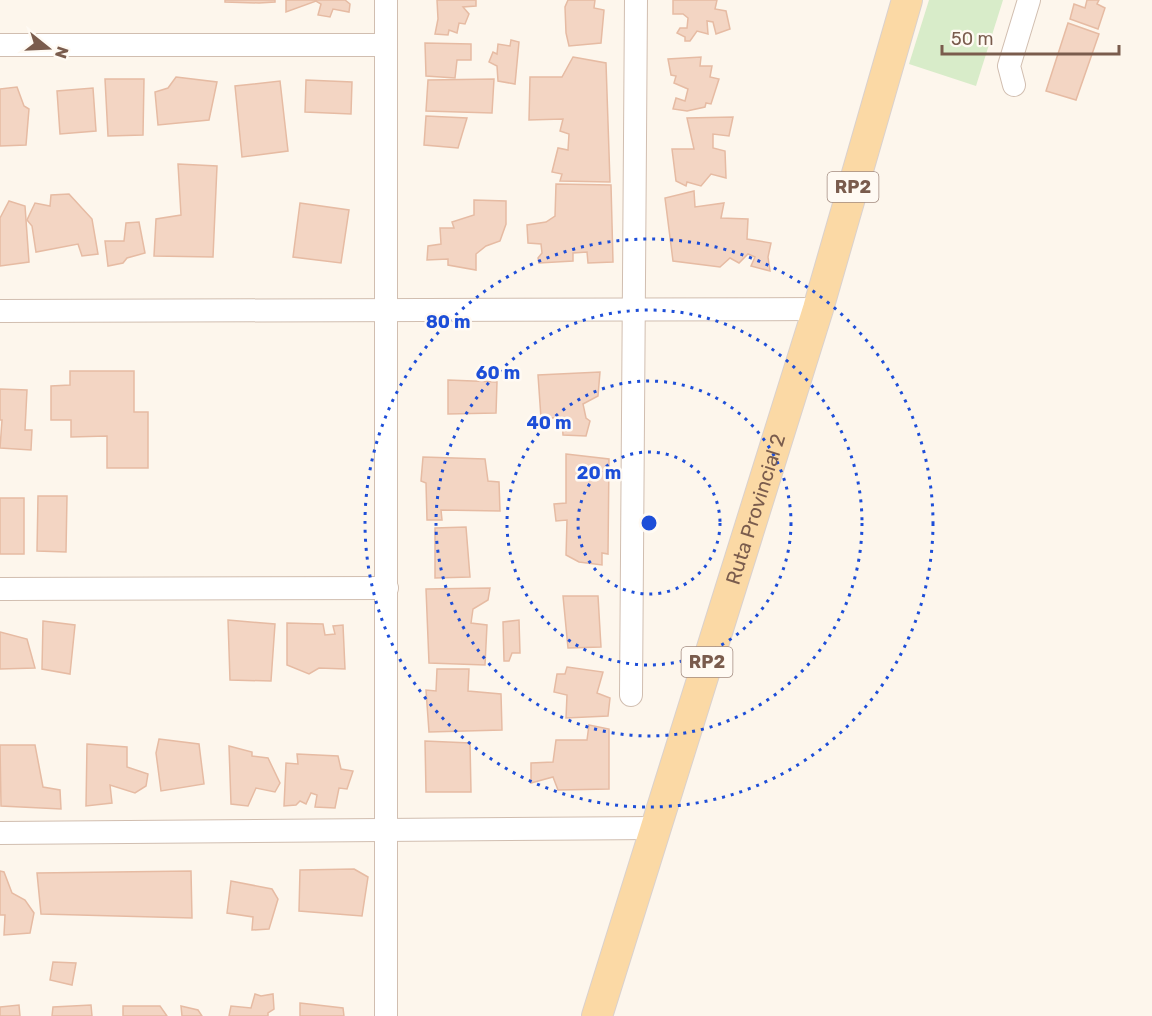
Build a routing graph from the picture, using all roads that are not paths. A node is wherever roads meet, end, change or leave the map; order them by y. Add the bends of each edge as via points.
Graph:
1 (386, 0) edge
2 (636, 0) edge
3 (907, 0) edge
4 (1029, 0) edge
5 (0, 45) edge
6 (386, 45) junction
7 (1014, 86) dead end
8 (633, 308) junction
9 (818, 309) junction
10 (385, 310) junction
11 (0, 311) edge
12 (387, 588) junction
13 (0, 589) edge
14 (631, 695) dead end
15 (655, 828) junction
16 (386, 831) junction
17 (0, 833) edge
18 (386, 1016) edge
19 (597, 1016) edge

1 - 6 street
2 - 8 street
3 - 9 main road, Ruta Provincial 2 / RP2
4 - 7 street via 1009,66
5 - 6 street
6 - 10 street
8 - 9 street
8 - 10 street
8 - 14 street
9 - 15 main road, Ruta Provincial 2 / RP2
10 - 11 street
10 - 12 street
12 - 13 street
12 - 16 street
15 - 16 street
15 - 19 main road, Ruta Provincial 2 / RP2
16 - 17 street
16 - 18 street

